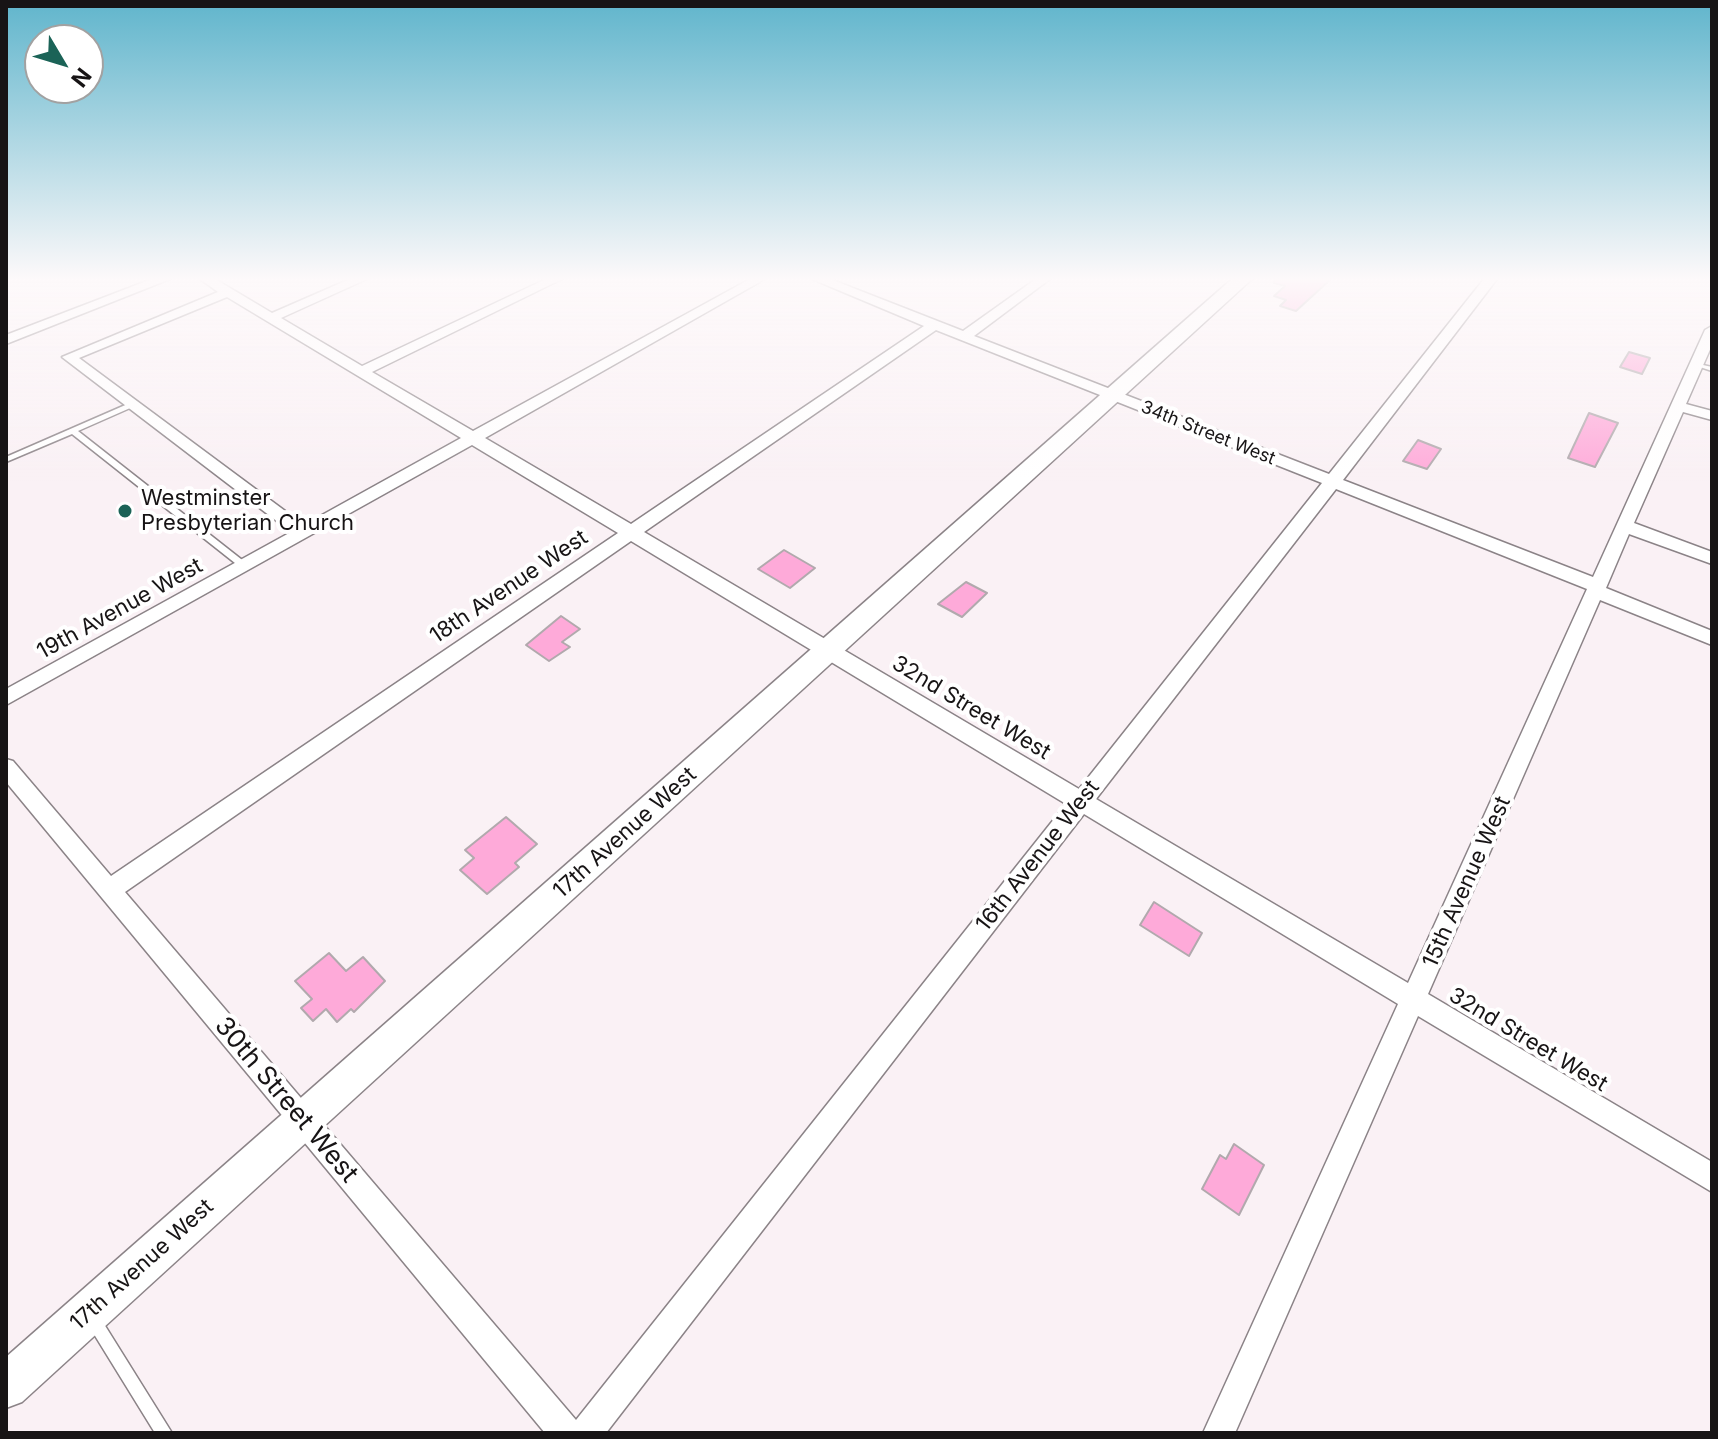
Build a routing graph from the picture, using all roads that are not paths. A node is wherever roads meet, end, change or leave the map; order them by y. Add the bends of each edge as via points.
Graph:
1 (96, 346) edge
2 (322, 346) edge
3 (415, 346) edge
4 (638, 346) edge
5 (903, 346) edge
6 (987, 346) edge
7 (1168, 346) edge
8 (1438, 346) edge
9 (1709, 346) edge
10 (1704, 367) edge
11 (363, 371) junction
12 (1113, 396) junction
13 (133, 405) junction
14 (1678, 406) junction
15 (1712, 416) edge
16 (73, 431) junction
17 (472, 438) junction
18 (6, 460) edge
19 (1332, 482) junction
20 (1625, 526) junction
21 (303, 532) junction
22 (630, 534) junction
23 (1712, 558) edge
24 (243, 565) junction
25 (1597, 589) junction
26 (1712, 638) edge
27 (829, 651) junction
28 (6, 698) edge
29 (6, 767) edge
30 (1080, 801) junction
31 (111, 889) junction
32 (1414, 1001) junction
33 (303, 1120) junction
34 (1712, 1178) edge
35 (89, 1312) junction
36 (6, 1386) edge
37 (164, 1433) edge
38 (566, 1433) edge
39 (586, 1433) edge
40 (1219, 1433) edge

1 - 13 street via 69,357
2 - 11 street, 32nd Street West
3 - 11 street
4 - 17 street, 19th Avenue West
5 - 22 street, 18th Avenue West
6 - 12 street, 34th Street West
7 - 12 street, 17th Avenue West
8 - 19 street, 16th Avenue West
9 - 10 street, 15th Avenue West
10 - 14 street, 15th Avenue West
11 - 17 street, 32nd Street West
12 - 19 street, 34th Street West
12 - 27 street, 17th Avenue West
13 - 16 lane
13 - 21 street
14 - 15 street
14 - 20 street, 15th Avenue West
16 - 18 lane
16 - 24 lane
17 - 21 street, 19th Avenue West
17 - 22 street, 32nd Street West
19 - 25 street, 34th Street West
19 - 30 street, 16th Avenue West
20 - 23 street
20 - 25 street, 15th Avenue West
21 - 24 street, 19th Avenue West
22 - 27 street, 32nd Street West
22 - 31 street, 18th Avenue West
24 - 28 street, 19th Avenue West
25 - 26 street, 34th Street West
25 - 32 street, 15th Avenue West
27 - 30 street, 32nd Street West
27 - 33 street, 17th Avenue West
29 - 31 street, 30th Street West
30 - 32 street, 32nd Street West
30 - 39 street, 16th Avenue West
31 - 33 street, 30th Street West
32 - 34 street, 32nd Street West
32 - 40 street, 15th Avenue West
33 - 35 street, 17th Avenue West
33 - 38 street, 30th Street West
35 - 36 street, 17th Avenue West
35 - 37 lane

